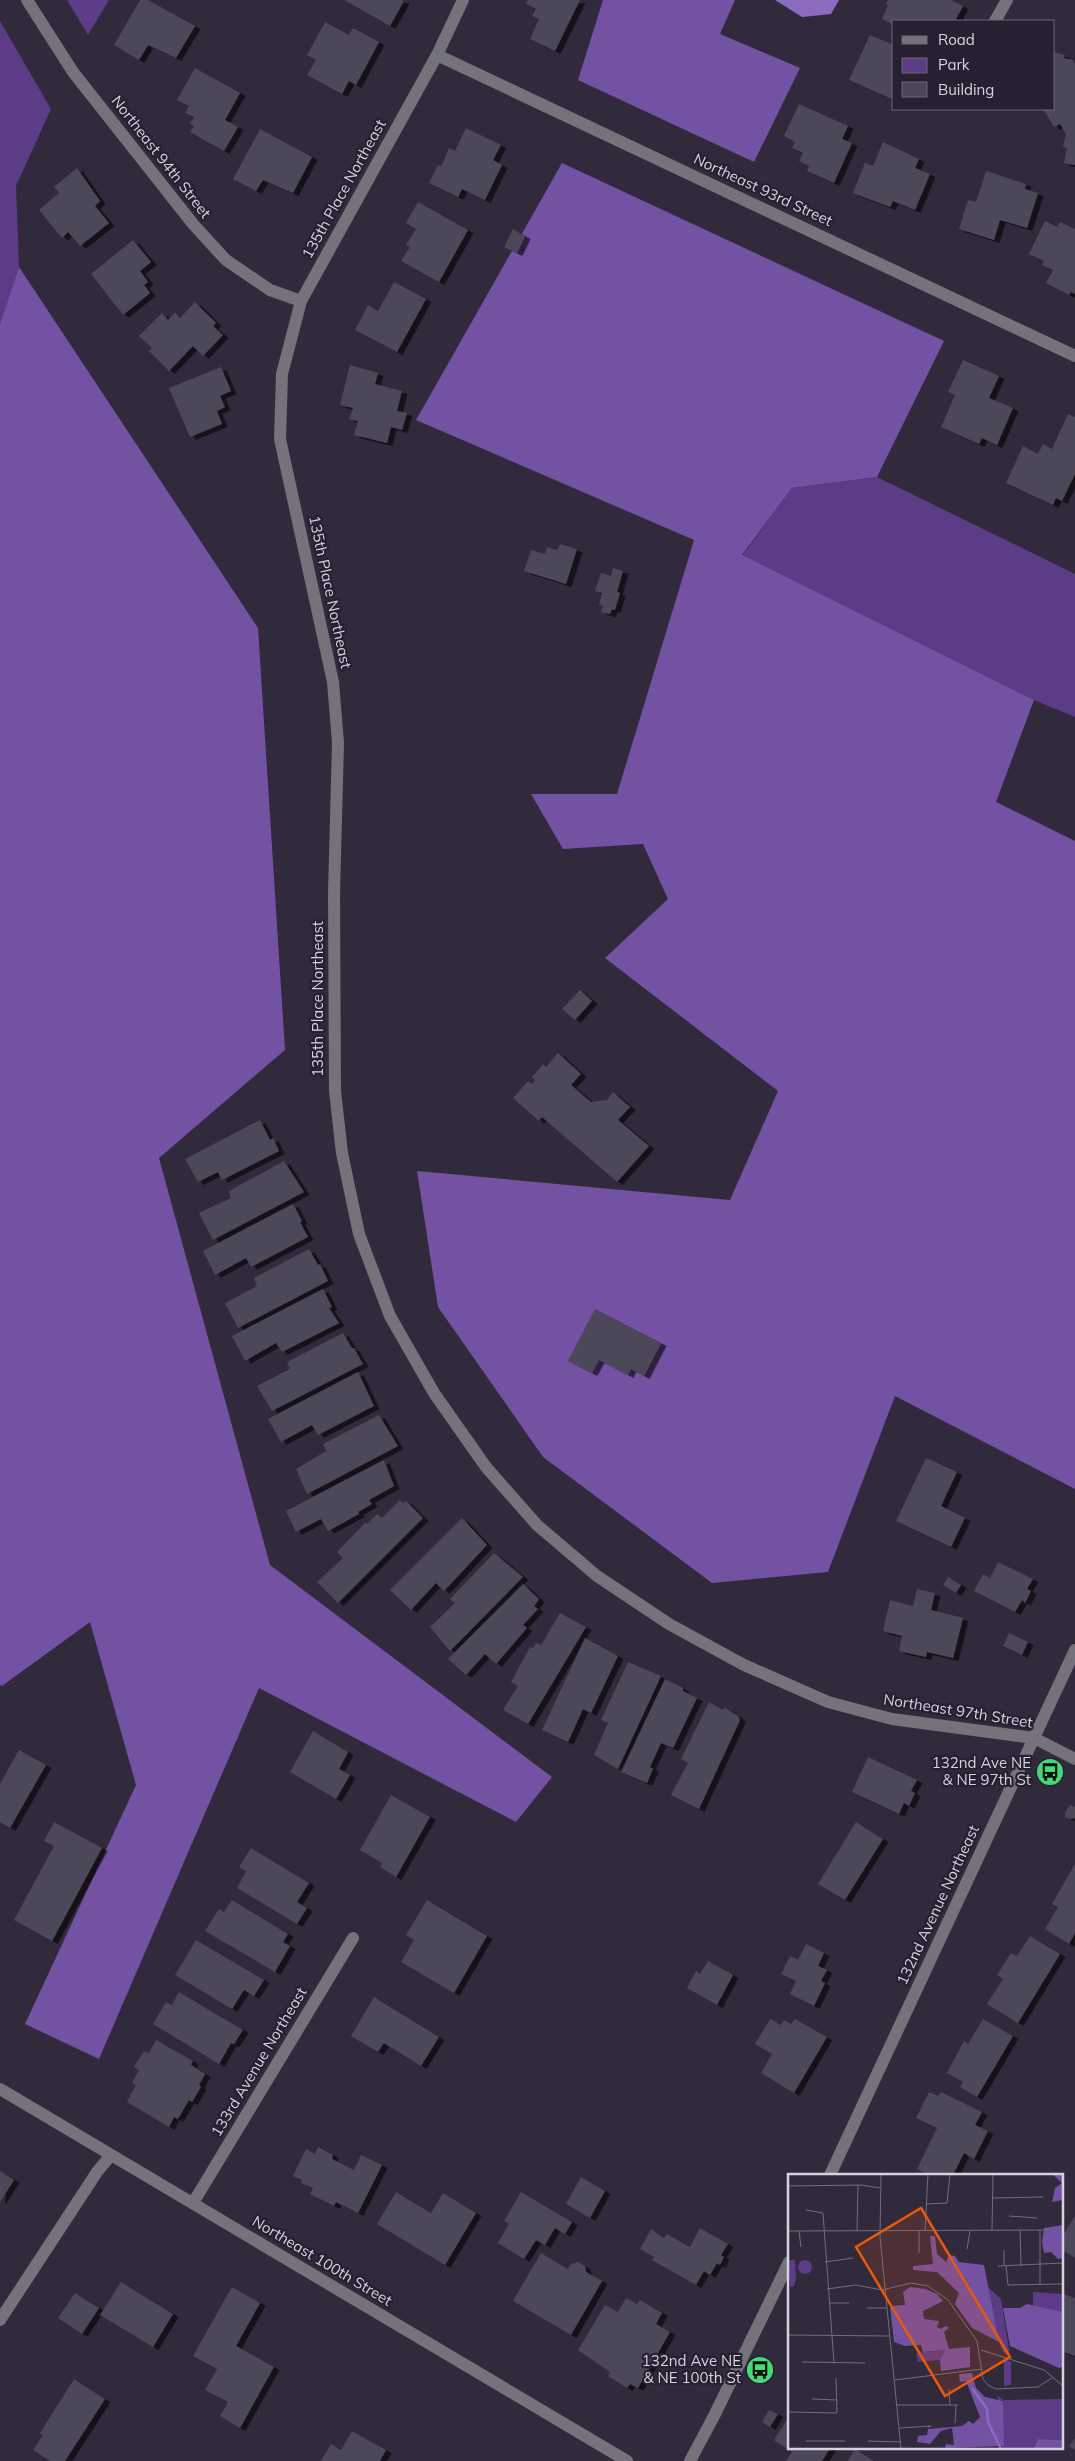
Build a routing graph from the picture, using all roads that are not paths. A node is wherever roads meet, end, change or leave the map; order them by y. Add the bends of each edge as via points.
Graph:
1 (27, 0) edge
2 (463, 0) edge
3 (1007, 0) edge
4 (996, 20) edge
5 (437, 55) junction
6 (301, 301) junction
7 (1075, 356) edge
8 (360, 1234) joint
9 (1075, 1650) edge
10 (1034, 1738) junction
11 (1075, 1759) edge
12 (353, 1938) dead end
13 (0, 2088) edge
14 (112, 2155) junction
15 (830, 2174) edge
16 (193, 2203) junction
17 (788, 2264) edge
18 (0, 2320) edge
19 (627, 2461) edge
20 (690, 2461) edge

1 - 6 street, Northeast 94th Street via 73,72 193,224 226,260 270,290
2 - 5 street, 135th Place Northeast
3 - 4 street
5 - 6 street, 135th Place Northeast
5 - 7 street, Northeast 93rd Street
6 - 8 street, 135th Place Northeast via 282,374 280,439 333,682 338,743 334,894 335,1091 342,1153
8 - 10 street, Northeast 97th Street via 390,1316 434,1393 486,1467 538,1525 597,1576 669,1624 744,1665 828,1702 892,1719
9 - 10 street, 132nd Avenue Northeast
10 - 11 street, Northeast 97th Street
10 - 15 street, 132nd Avenue Northeast
12 - 16 street, 133rd Avenue Northeast
13 - 14 street, Northeast 100th Street
14 - 16 street, Northeast 100th Street
14 - 18 street via 96,2172
16 - 19 street, Northeast 100th Street
17 - 20 street

